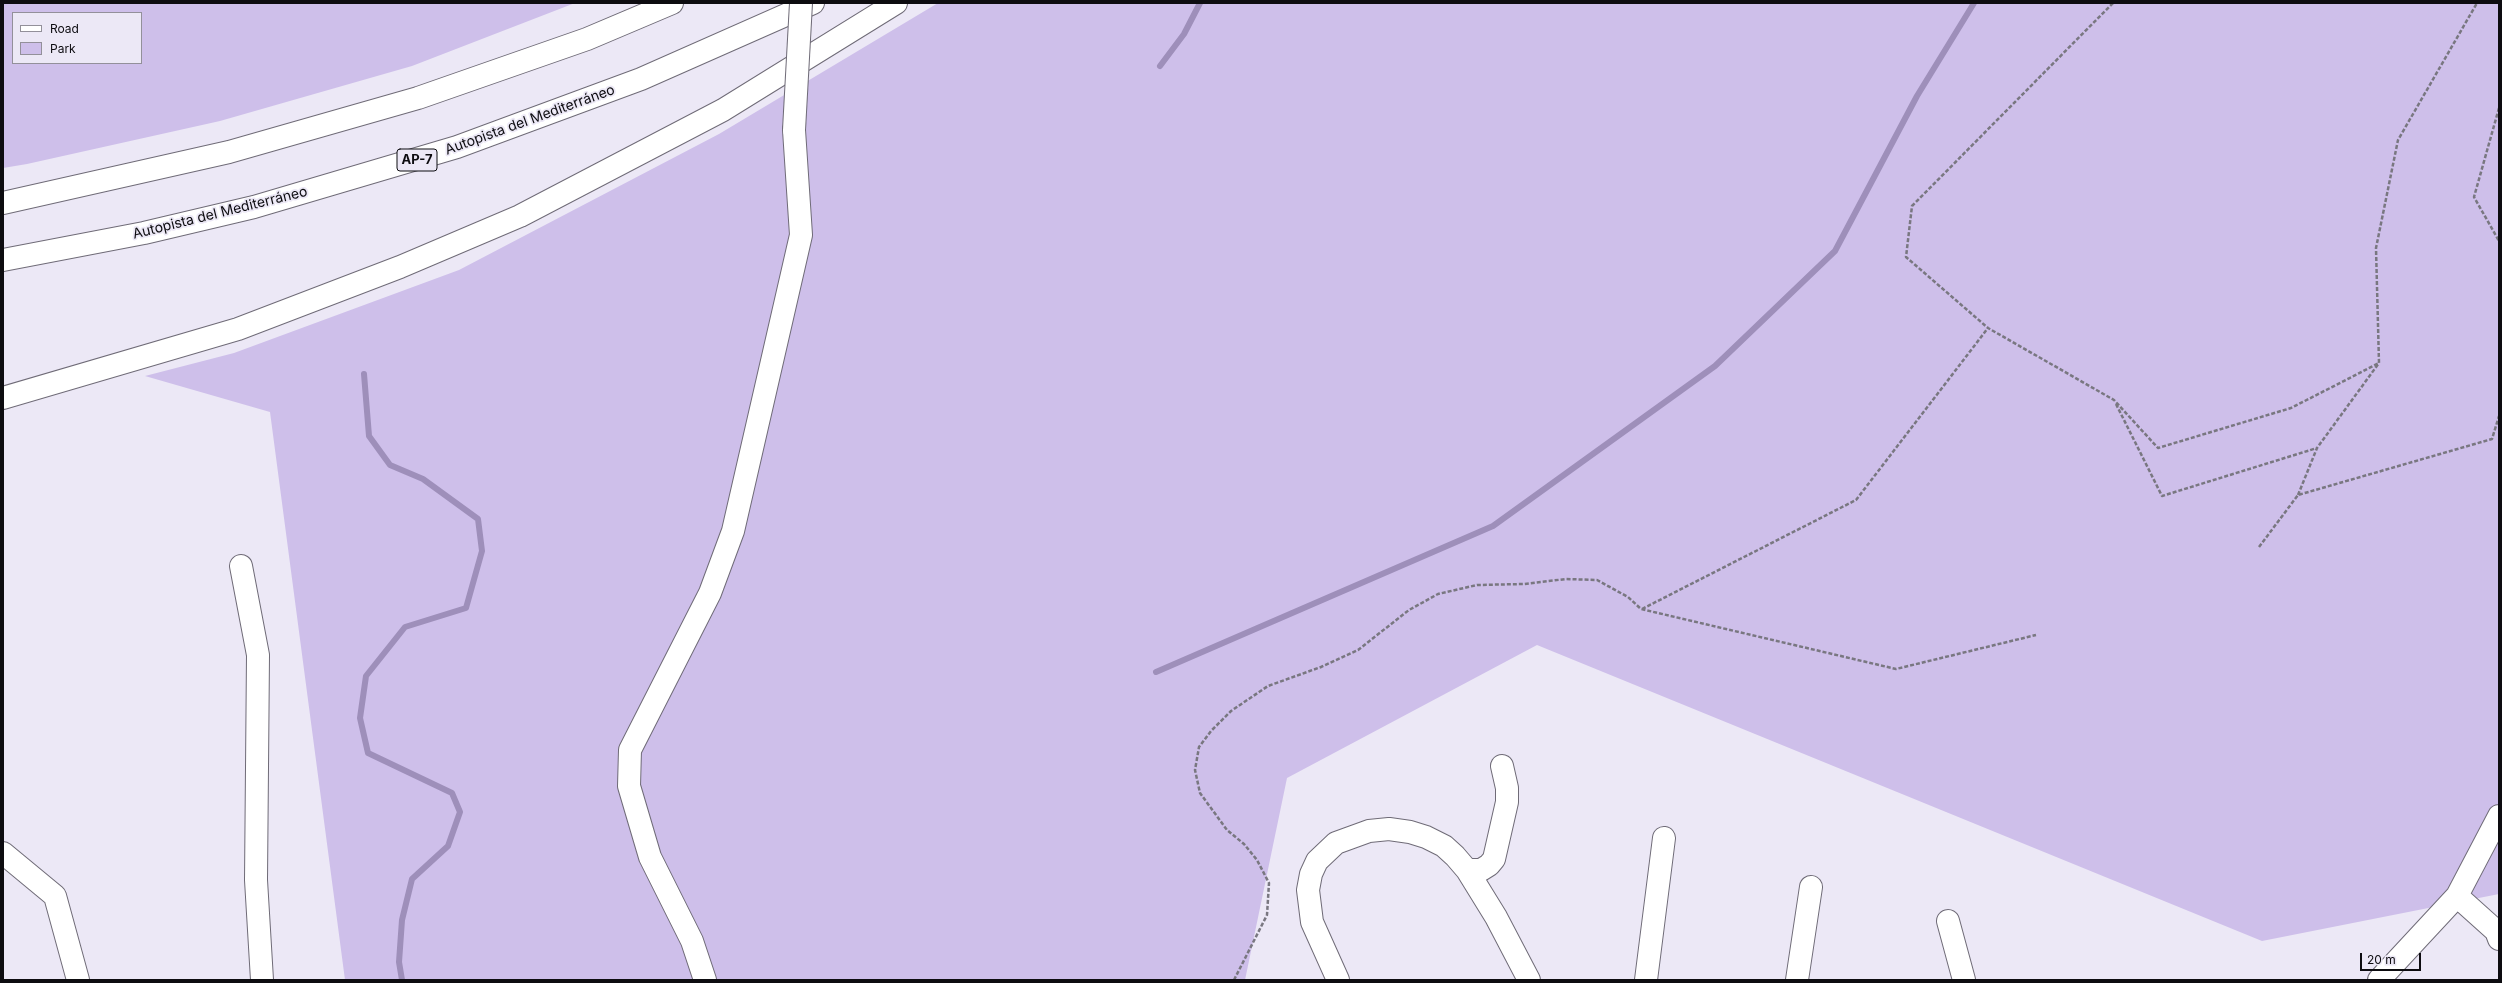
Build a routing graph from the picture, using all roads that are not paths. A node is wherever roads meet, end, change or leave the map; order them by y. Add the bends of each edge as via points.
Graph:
1 (672, 3) edge
2 (802, 3) edge
3 (813, 3) edge
4 (896, 3) edge
5 (3, 203) edge
6 (3, 260) edge
7 (3, 398) edge
8 (241, 566) dead end
9 (1502, 766) dead end
10 (2499, 816) edge
11 (1664, 838) dead end
12 (1498, 846) junction
13 (3, 853) edge
14 (1467, 870) junction
15 (1811, 887) dead end
16 (2457, 896) junction
17 (1496, 917) junction
18 (1948, 921) dead end
19 (2499, 939) edge
20 (78, 980) edge
21 (262, 980) edge
22 (705, 980) edge
23 (1338, 980) edge
24 (1529, 980) edge
25 (1646, 980) edge
26 (1797, 980) edge
27 (1964, 980) edge
28 (2379, 980) edge

1 - 5 main road via 587,39 418,98 229,152
2 - 22 main road, bridge via 794,130 801,235 733,531 710,593 630,750 628,786 650,856 692,941
3 - 6 main road, Autopista del Mediterráneo / AP-7 via 641,79 457,147 254,207 144,233
4 - 7 main road via 723,110 520,216 400,267 245,326
8 - 21 main road via 258,655 256,880
9 - 12 main road via 1507,802
10 - 16 main road
11 - 25 main road
12 - 14 main road via 1489,865 1480,870
12 - 17 main road via 1494,881
13 - 20 main road via 55,896
14 - 17 main road
14 - 23 main road via 1444,846 1410,832 1370,831 1336,843 1326,850 1311,874 1308,906 1312,922
15 - 26 main road
16 - 19 main road via 2496,931
16 - 28 main road
17 - 24 main road
18 - 27 main road

